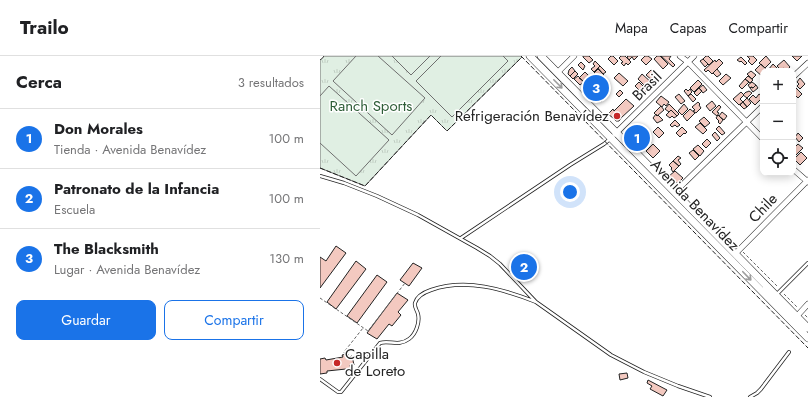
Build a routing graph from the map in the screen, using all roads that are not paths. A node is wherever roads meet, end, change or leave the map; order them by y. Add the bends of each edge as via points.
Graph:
1 (530, 56) edge
2 (542, 56) edge
3 (574, 56) edge
4 (680, 56) edge
5 (694, 56) edge
6 (688, 62) junction
7 (808, 62) edge
8 (558, 72) junction
9 (796, 74) edge
10 (760, 109) edge
11 (747, 122) junction
12 (614, 135) junction
13 (760, 136) edge
14 (796, 172) edge
15 (320, 176) edge
16 (807, 181) edge
17 (675, 192) junction
18 (460, 238) junction
19 (736, 253) junction
20 (808, 263) edge
21 (776, 295) junction
22 (536, 302) junction
23 (808, 304) edge
24 (797, 316) junction
25 (808, 328) edge
26 (808, 338) edge
27 (789, 352) dead end
28 (320, 379) edge
29 (710, 397) edge
30 (750, 397) edge

1 -> 12 main road, Avenida Benavídez
2 - 8 main road, Avenida Benavídez
3 - 8 street
4 - 6 street
5 - 6 street, Brasil
6 - 11 street
6 - 12 street, Brasil
7 - 9 street
8 - 12 main road, Avenida Benavídez
10 - 11 street
11 - 13 street
11 - 17 street
12 - 17 main road, Avenida Benavídez
12 - 18 lane
12 -> 26 main road, Avenida Benavídez
14 - 16 street
15 - 18 lane via 377,196
16 - 19 street, Chile
17 - 19 main road, Avenida Benavídez
18 - 22 lane via 500,264
19 - 21 main road, Avenida Benavídez
20 - 21 lane
21 - 24 main road, Avenida Benavídez
22 - 28 lane via 479,286 444,286 427,291 415,303 418,315 414,335 401,343 380,343 341,392
22 - 29 lane via 611,355 644,372
23 - 24 street
24 - 25 main road, Avenida Benavídez
27 - 30 lane via 761,389

